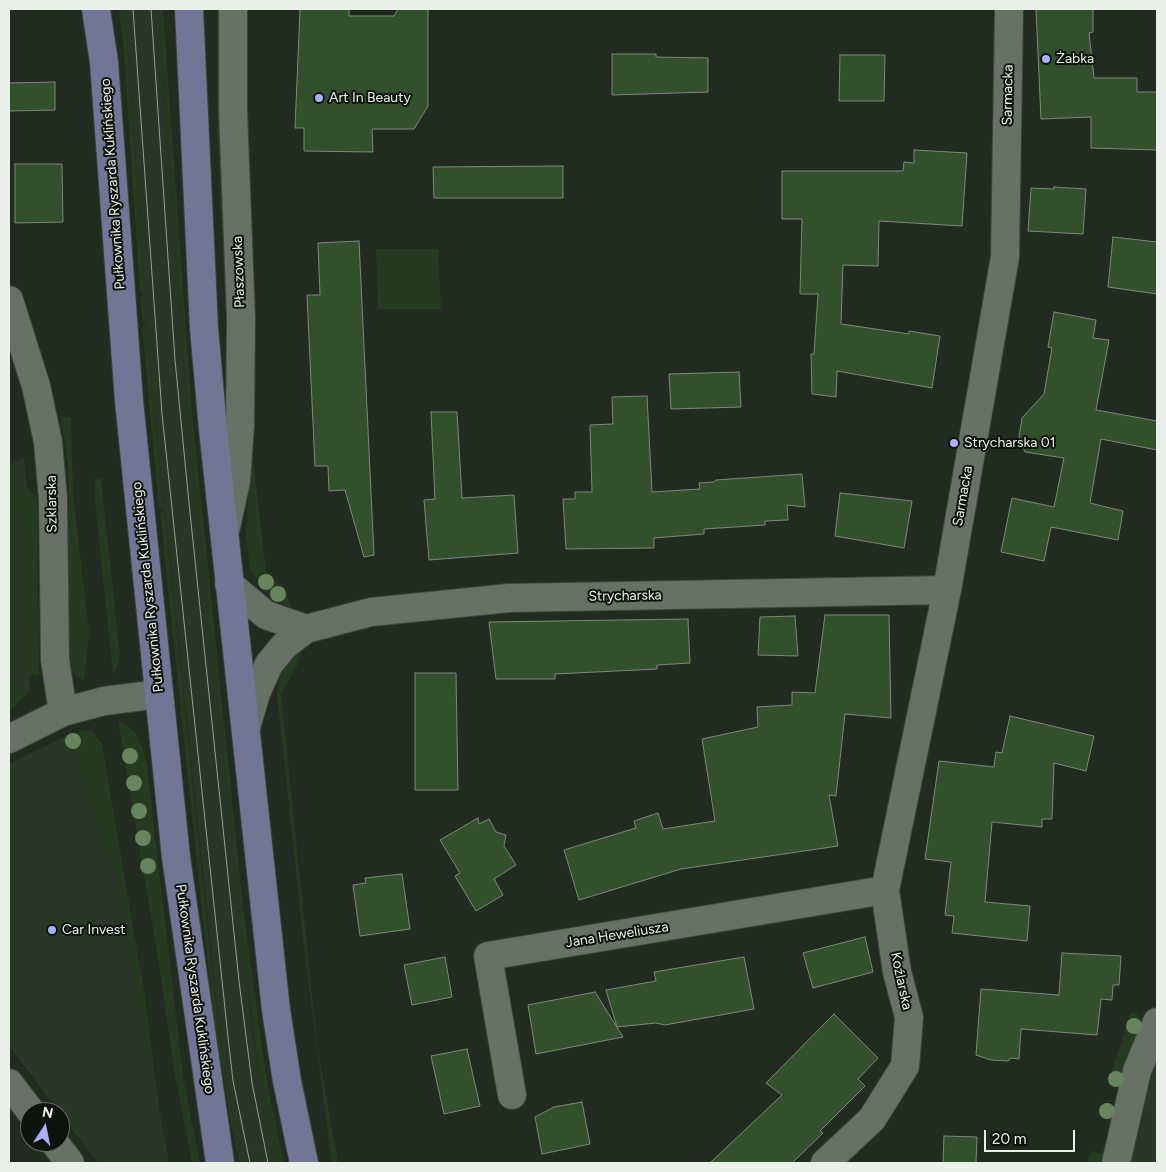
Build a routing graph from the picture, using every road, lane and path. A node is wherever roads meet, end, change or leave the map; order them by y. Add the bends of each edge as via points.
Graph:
1 (96, 9) edge
2 (189, 9) edge
3 (233, 9) edge
4 (1009, 9) edge
5 (9, 300) edge
6 (225, 534) junction
7 (229, 584) junction
8 (947, 590) junction
9 (306, 629) junction
10 (159, 694) junction
11 (63, 712) junction
12 (245, 732) junction
13 (9, 739) edge
14 (885, 890) junction
15 (1157, 1022) edge
16 (9, 1083) edge
17 (512, 1095) dead end
18 (23, 1102) edge
19 (62, 1152) edge
20 (70, 1163) edge
21 (220, 1163) edge
22 (304, 1163) edge
23 (825, 1163) edge
24 (1116, 1163) edge

1 - 10 main road, Pułkownika Ryszarda Kuklińskiego via 104,62 129,401
2 - 6 main road via 204,328
3 - 6 street, Płaszowska via 233,111 241,318 240,426 236,480
4 - 8 street, Sarmacka via 1005,257
5 - 11 street, Szklarska via 36,386 48,442 52,480 55,660
6 - 7 main road
7 - 9 street via 266,615
7 - 12 main road
8 - 9 street, Strycharska via 509,598 391,609
8 - 14 street, Sarmacka
9 - 12 street, Strycharska via 284,646 269,664 256,693
10 - 11 street via 104,701
10 - 21 main road, Pułkownika Ryszarda Kuklińskiego via 176,857
11 - 13 street
12 - 22 main road via 276,1010
14 - 17 street, Jana Heweliusza via 488,956
14 - 23 street, Koźlarska via 897,972 909,1017 905,1066 872,1119
15 - 24 street via 1138,1071
16 - 18 street
19 - 20 street

